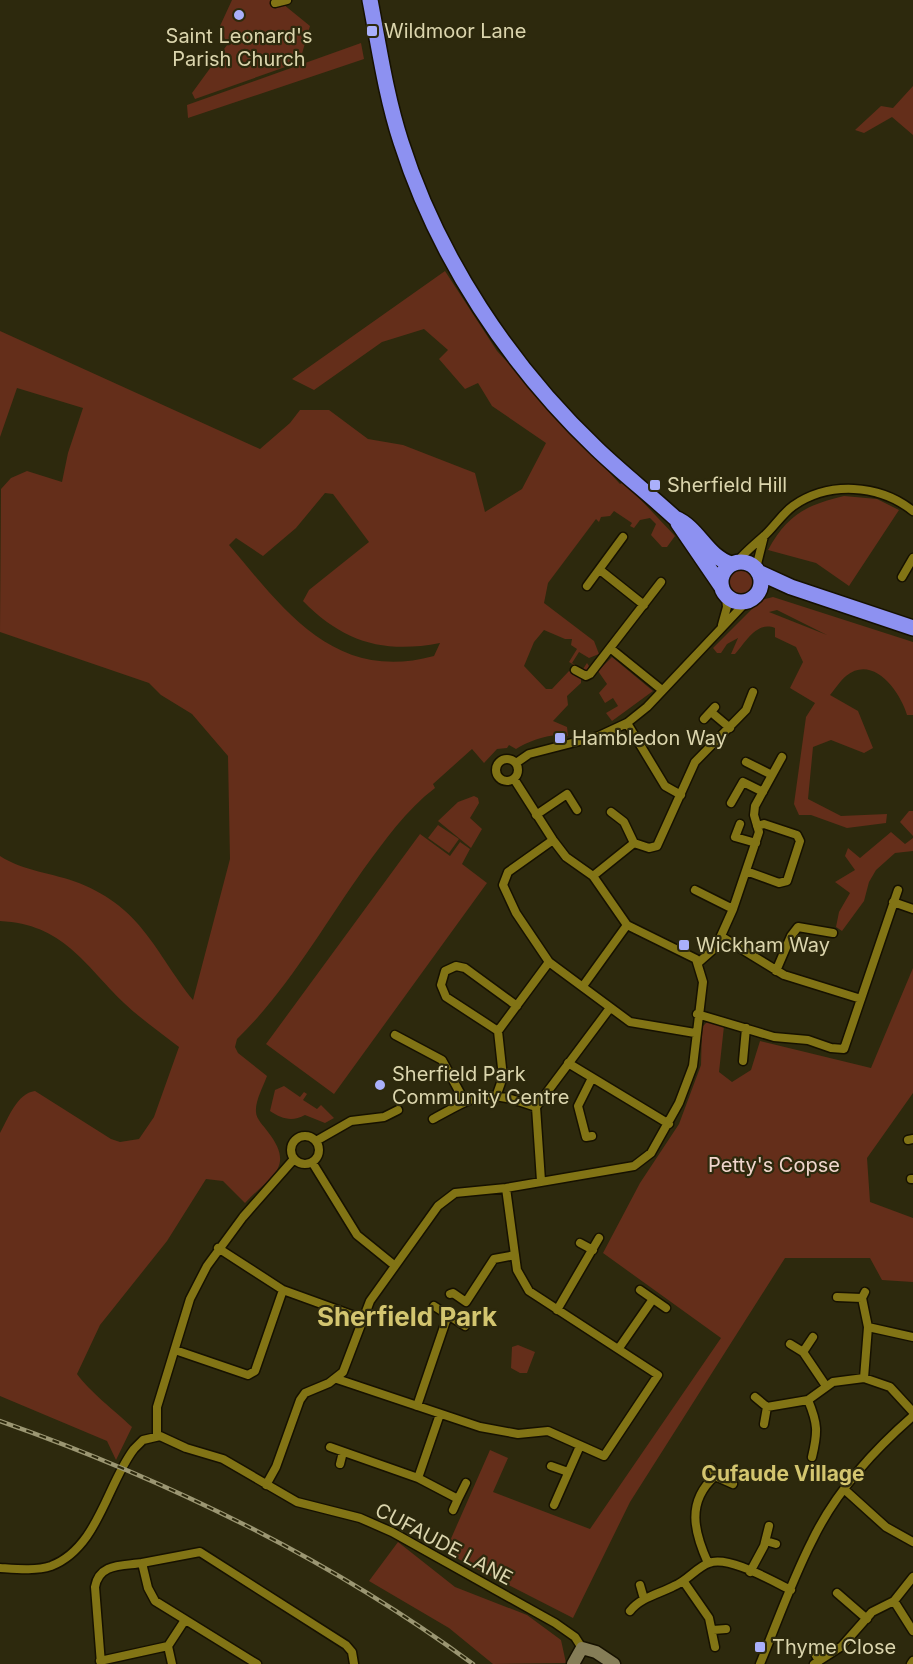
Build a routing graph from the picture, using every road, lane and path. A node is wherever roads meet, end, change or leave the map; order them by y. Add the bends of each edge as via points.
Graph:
1 (287, 0) edge
2 (370, 0) edge
3 (275, 3) dead end
4 (913, 511) edge
5 (675, 518) junction
6 (764, 536) junction
7 (623, 537) dead end
8 (913, 558) edge
9 (734, 563) junction
10 (600, 570) junction
11 (757, 570) junction
12 (902, 577) dead end
13 (661, 582) dead end
14 (586, 586) dead end
15 (791, 587) junction
16 (723, 591) junction
17 (753, 597) junction
18 (644, 605) junction
19 (721, 628) junction
20 (913, 628) edge
21 (610, 648) junction
22 (575, 670) dead end
23 (663, 690) junction
24 (753, 692) dead end
25 (704, 719) dead end
26 (627, 723) junction
27 (730, 728) junction
28 (782, 757) dead end
29 (746, 762) dead end
30 (516, 763) junction
31 (772, 775) junction
32 (514, 779) junction
33 (763, 792) junction
34 (681, 795) junction
35 (731, 803) dead end
36 (578, 810) dead end
37 (611, 812) dead end
38 (536, 814) junction
39 (740, 824) dead end
40 (757, 826) junction
41 (553, 840) junction
42 (634, 843) junction
43 (756, 843) junction
44 (746, 872) junction
45 (594, 876) junction
46 (695, 890) dead end
47 (898, 890) dead end
48 (893, 902) junction
49 (733, 909) junction
50 (913, 909) edge
51 (627, 925) junction
52 (833, 933) dead end
53 (722, 937) junction
54 (549, 962) junction
55 (698, 963) junction
56 (776, 971) junction
57 (583, 986) junction
58 (861, 999) junction
59 (517, 1006) junction
60 (610, 1008) junction
61 (697, 1014) junction
62 (746, 1028) junction
63 (498, 1031) junction
64 (695, 1033) junction
65 (394, 1035) dead end
66 (743, 1061) dead end
67 (568, 1063) junction
68 (592, 1078) junction
69 (497, 1094) junction
70 (465, 1102) junction
71 (536, 1107) junction
72 (399, 1110) dead end
73 (433, 1119) dead end
74 (669, 1124) junction
75 (592, 1136) dead end
76 (316, 1141) junction
77 (294, 1159) junction
78 (312, 1162) junction
79 (542, 1181) junction
80 (506, 1188) junction
81 (599, 1238) dead end
82 (580, 1243) dead end
83 (218, 1248) junction
84 (593, 1250) junction
85 (515, 1255) junction
86 (394, 1265) junction
87 (283, 1290) junction
88 (640, 1290) dead end
89 (450, 1294) dead end
90 (837, 1297) dead end
91 (653, 1299) junction
92 (434, 1306) dead end
93 (666, 1308) dead end
94 (556, 1310) junction
95 (448, 1315) junction
96 (363, 1319) junction
97 (465, 1326) dead end
98 (868, 1327) junction
99 (813, 1337) dead end
100 (913, 1337) edge
101 (790, 1344) dead end
102 (619, 1348) junction
103 (175, 1350) junction
104 (803, 1352) junction
105 (864, 1378) junction
106 (337, 1379) junction
107 (826, 1386) junction
108 (755, 1397) dead end
109 (808, 1400) junction
110 (417, 1406) junction
111 (767, 1407) junction
112 (440, 1414) junction
113 (913, 1414) edge
114 (764, 1424) dead end
115 (157, 1436) junction
116 (580, 1446) junction
117 (330, 1447) dead end
118 (344, 1452) junction
119 (812, 1457) dead end
120 (340, 1464) dead end
121 (552, 1466) dead end
122 (567, 1472) junction
123 (418, 1478) junction
124 (466, 1483) dead end
125 (733, 1484) dead end
126 (266, 1485) junction
127 (845, 1490) junction
128 (458, 1499) junction
129 (554, 1505) dead end
130 (453, 1510) dead end
131 (769, 1526) dead end
132 (766, 1541) junction
133 (913, 1542) edge
134 (776, 1544) dead end
135 (142, 1563) junction
136 (708, 1563) junction
137 (0, 1568) edge
138 (750, 1572) junction
139 (913, 1577) edge
140 (684, 1582) junction
141 (640, 1585) dead end
142 (791, 1590) junction
143 (837, 1593) dead end
144 (644, 1599) junction
145 (894, 1601) junction
146 (630, 1611) dead end
147 (867, 1618) junction
148 (185, 1620) junction
149 (726, 1629) dead end
150 (713, 1630) junction
151 (913, 1631) edge
152 (168, 1646) junction
153 (582, 1648) junction
154 (812, 1648) dead end
155 (714, 1649) dead end
156 (100, 1663) edge
157 (816, 1663) edge
158 (172, 1664) edge
159 (257, 1664) edge
160 (354, 1664) edge
161 (573, 1664) edge
162 (615, 1664) edge
163 (760, 1664) edge

1 - 3 street
2 - 5 highway via 401,141 436,228 466,284 502,340 547,396 597,449
4 - 6 street via 898,499 876,492 839,489 822,492 791,507
5 - 9 highway via 686,523 716,557
5 - 16 highway
6 - 9 street
6 - 11 street
7 - 10 street
8 - 12 street
9 - 11 highway via 747,563
9 - 16 highway via 723,573
10 - 14 street
10 - 18 street
11 - 15 highway
11 - 17 highway via 761,583
13 - 18 street
15 - 17 highway
15 - 20 highway
16 - 17 highway via 737,602
16 - 19 street via 727,607
17 - 19 street
18 - 21 street
19 - 23 street
21 - 22 street via 590,674
21 - 23 street
23 - 26 street
24 - 27 street via 746,710
25 - 27 street via 713,709
26 - 30 street via 599,736 529,754
26 - 34 street via 664,786
27 - 34 street via 698,757
28 - 31 street
29 - 31 street
30 - 32 street
30 - 32 street via 506,758 496,767 499,778
31 - 33 street
32 - 38 street
33 - 35 street via 743,782
33 - 40 street via 755,806
34 - 42 street via 657,846 649,848
36 - 38 street via 567,794
37 - 42 street via 624,822
38 - 41 street
39 - 43 street via 735,837
40 - 43 street
40 - 44 street via 764,824 797,835 800,841 787,881 779,883
41 - 45 street via 566,856
41 - 54 street via 508,872 503,885 516,913
42 - 45 street
43 - 44 street
44 - 49 street
45 - 51 street
46 - 49 street
47 - 48 street
48 - 50 street
48 - 58 street
49 - 53 street
51 - 55 street
51 - 57 street
52 - 56 street via 798,927
53 - 55 street via 709,956
53 - 56 street
54 - 57 street
54 - 59 street
55 - 61 street via 703,982
56 - 58 street
57 - 60 street
58 - 62 street via 847,1045 841,1050
59 - 63 street
59 - 63 street via 465,968 445,970 441,985 446,997
60 - 64 street via 630,1022
60 - 67 street
61 - 62 street
61 - 64 street
62 - 66 street
63 - 69 street via 503,1077
64 - 74 street via 693,1066
65 - 70 street via 442,1060
67 - 68 street
67 - 71 street
68 - 74 street
68 - 75 street via 578,1106 586,1137
69 - 70 street
69 - 71 street
70 - 73 street
71 - 79 street
72 - 76 street via 384,1117 351,1121
74 - 79 street via 651,1153 634,1166
76 - 77 street via 306,1136 297,1139 291,1150
76 - 78 street via 318,1152
77 - 78 street
77 - 83 street
78 - 86 street via 357,1235
79 - 80 street
80 - 85 street
80 - 86 street via 455,1193 438,1206
81 - 84 street
82 - 84 street
83 - 87 street
83 - 103 street via 190,1299
84 - 94 street
85 - 89 street via 494,1259 466,1302
85 - 94 street via 517,1270 529,1291
86 - 96 street
87 - 96 street
87 - 103 street via 255,1371 248,1375
88 - 91 street
90 - 98 street via 864,1295
91 - 93 street
91 - 102 street
92 - 95 street
94 - 102 street
95 - 97 street
95 - 110 street
96 - 106 street
98 - 100 street
98 - 105 street
99 - 104 street
101 - 104 street
102 - 116 street via 658,1375 604,1456
103 - 115 street via 157,1407
104 - 107 street
105 - 107 street via 848,1378
105 - 113 street via 890,1387
106 - 110 street
106 - 126 street via 305,1393
107 - 109 street
108 - 111 street
109 - 111 street
109 - 119 street via 821,1445
110 - 112 street
111 - 114 street
112 - 116 street via 504,1432 548,1431
112 - 123 street
113 - 127 street
115 - 126 street, CUFAUDE LANE via 238,1465
115 - 137 street via 143,1440 126,1459 86,1537 69,1554 41,1568
116 - 122 street
117 - 118 street
118 - 120 street
118 - 123 street
121 - 122 street
122 - 129 street
123 - 128 street
124 - 128 street
125 - 136 street via 714,1472 694,1513 698,1541
126 - 153 street, CUFAUDE LANE via 297,1502 358,1517 392,1532 555,1623 575,1637
127 - 133 street via 886,1527
127 - 142 street via 812,1540
128 - 130 street
131 - 132 street
132 - 134 street
132 - 138 street
135 - 148 street via 155,1601
135 - 156 street via 103,1570 97,1576
135 - 160 street via 200,1552 345,1645 352,1652
136 - 138 street via 732,1562
136 - 140 street
138 - 142 street
139 - 145 street
140 - 144 street
140 - 150 street
141 - 144 street
142 - 163 street
143 - 147 street
144 - 146 street
145 - 147 street
145 - 151 street
147 - 157 street via 842,1646
148 - 152 street
148 - 159 street
149 - 150 street
150 - 155 street
152 - 156 street
152 - 158 street
153 - 161 street
153 - 162 street
154 - 157 street

